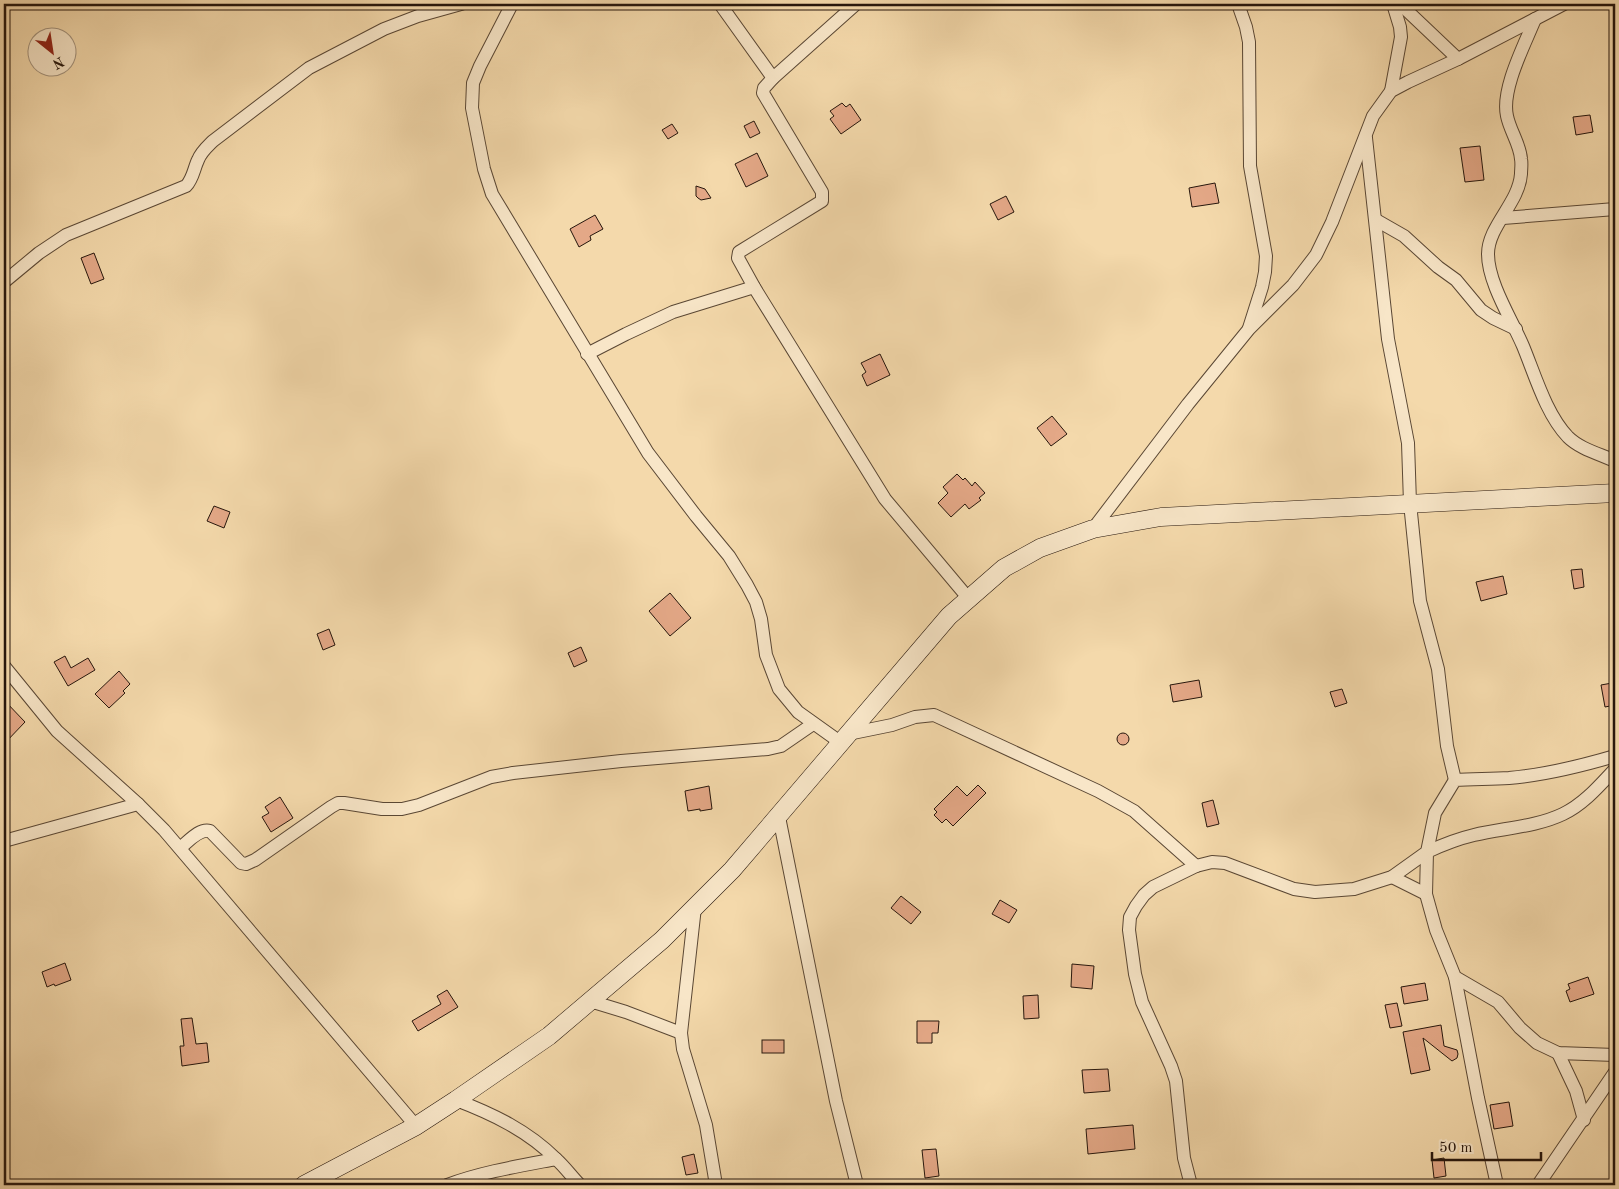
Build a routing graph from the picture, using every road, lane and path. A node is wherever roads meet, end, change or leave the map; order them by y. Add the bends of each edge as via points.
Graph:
1 (461, 4) edge
2 (512, 4) edge
3 (720, 4) edge
4 (856, 4) edge
5 (1238, 4) edge
6 (1393, 4) edge
7 (1400, 4) edge
8 (1564, 4) edge
9 (1535, 19) junction
10 (1458, 59) junction
11 (773, 78) junction
12 (1391, 91) junction
13 (1365, 134) junction
14 (1615, 209) edge
15 (1503, 218) junction
16 (1376, 220) junction
17 (4, 282) edge
18 (754, 287) junction
19 (1249, 329) junction
20 (1516, 329) junction
21 (587, 354) junction
22 (1615, 461) edge
23 (1615, 493) edge
24 (1410, 504) junction
25 (1093, 529) junction
26 (970, 599) junction
27 (4, 666) edge
28 (813, 724) junction
29 (844, 738) junction
30 (1615, 756) edge
31 (1615, 769) edge
32 (1455, 780) junction
33 (138, 804) junction
34 (779, 817) junction
35 (4, 841) edge
36 (180, 848) junction
37 (1426, 852) junction
38 (1196, 866) junction
39 (1392, 877) junction
40 (1426, 894) junction
41 (695, 907) junction
42 (1455, 977) junction
43 (590, 1001) junction
44 (681, 1034) junction
45 (1558, 1053) junction
46 (1615, 1055) edge
47 (1615, 1072) edge
48 (456, 1100) junction
49 (1584, 1120) junction
50 (416, 1126) junction
51 (556, 1159) junction
52 (304, 1185) edge
53 (447, 1185) edge
54 (580, 1185) edge
55 (716, 1185) edge
56 (857, 1185) edge
57 (1191, 1185) edge
58 (1497, 1185) edge
59 (1538, 1185) edge

1 - 17 street via 384,29 309,68 208,146 186,186 66,235
2 - 21 street via 473,83 472,108 484,169 492,194
3 - 11 street
4 - 11 street
5 - 19 street via 1248,42 1250,166 1266,256 1262,287
6 - 12 street via 1401,37
7 - 10 street
8 - 9 street
9 - 10 street
9 - 15 street via 1507,94 1506,115 1522,160 1520,179
10 - 12 street
11 - 18 street via 763,93 823,198 739,252 738,260
12 - 13 street
13 - 16 street
13 - 19 street via 1316,255 1293,285
14 - 15 street
15 - 20 street via 1494,231 1488,253 1502,303
16 - 20 street via 1404,236 1456,280 1481,310
16 - 24 street via 1388,339 1408,443
18 - 21 street via 674,312
18 - 26 street via 885,499
19 - 25 street
20 - 22 street via 1541,392 1562,430 1577,444
21 - 28 street via 648,454 729,556 747,585 756,602 766,655 780,689 798,712
23 - 24 street
24 - 25 street via 1161,518
24 - 32 street via 1420,601 1438,669 1447,746
25 - 26 street via 1040,548 1004,568
26 - 29 street via 949,616
27 - 33 street via 57,731
28 - 29 street
28 - 36 street via 781,746 768,749 514,773 491,777 419,805 402,808 338,804 246,864 206,830
29 - 34 street
29 - 38 street via 915,717 934,715 1126,806
30 - 32 street via 1546,773
31 - 37 street via 1582,802 1564,814 1473,835
32 - 37 street via 1435,813
33 - 35 street
33 - 36 street
34 - 41 street
34 - 56 street via 836,1100
36 - 50 street
37 - 39 street
37 - 40 street
38 - 39 street via 1225,863 1294,889 1315,892 1354,889
38 - 57 street via 1153,887 1130,917 1129,930 1142,1002 1176,1081 1184,1158
39 - 40 street
40 - 42 street
41 - 43 street via 662,940
41 - 44 street
42 - 45 street via 1498,1002 1537,1043
42 - 58 street
43 - 44 street
43 - 48 street via 549,1036
44 - 55 street via 706,1125
45 - 46 street
45 - 49 street via 1576,1091
47 - 49 street
48 - 50 street
48 - 51 street via 504,1121
49 - 59 street
50 - 52 street
51 - 53 street via 503,1169
51 - 54 street

